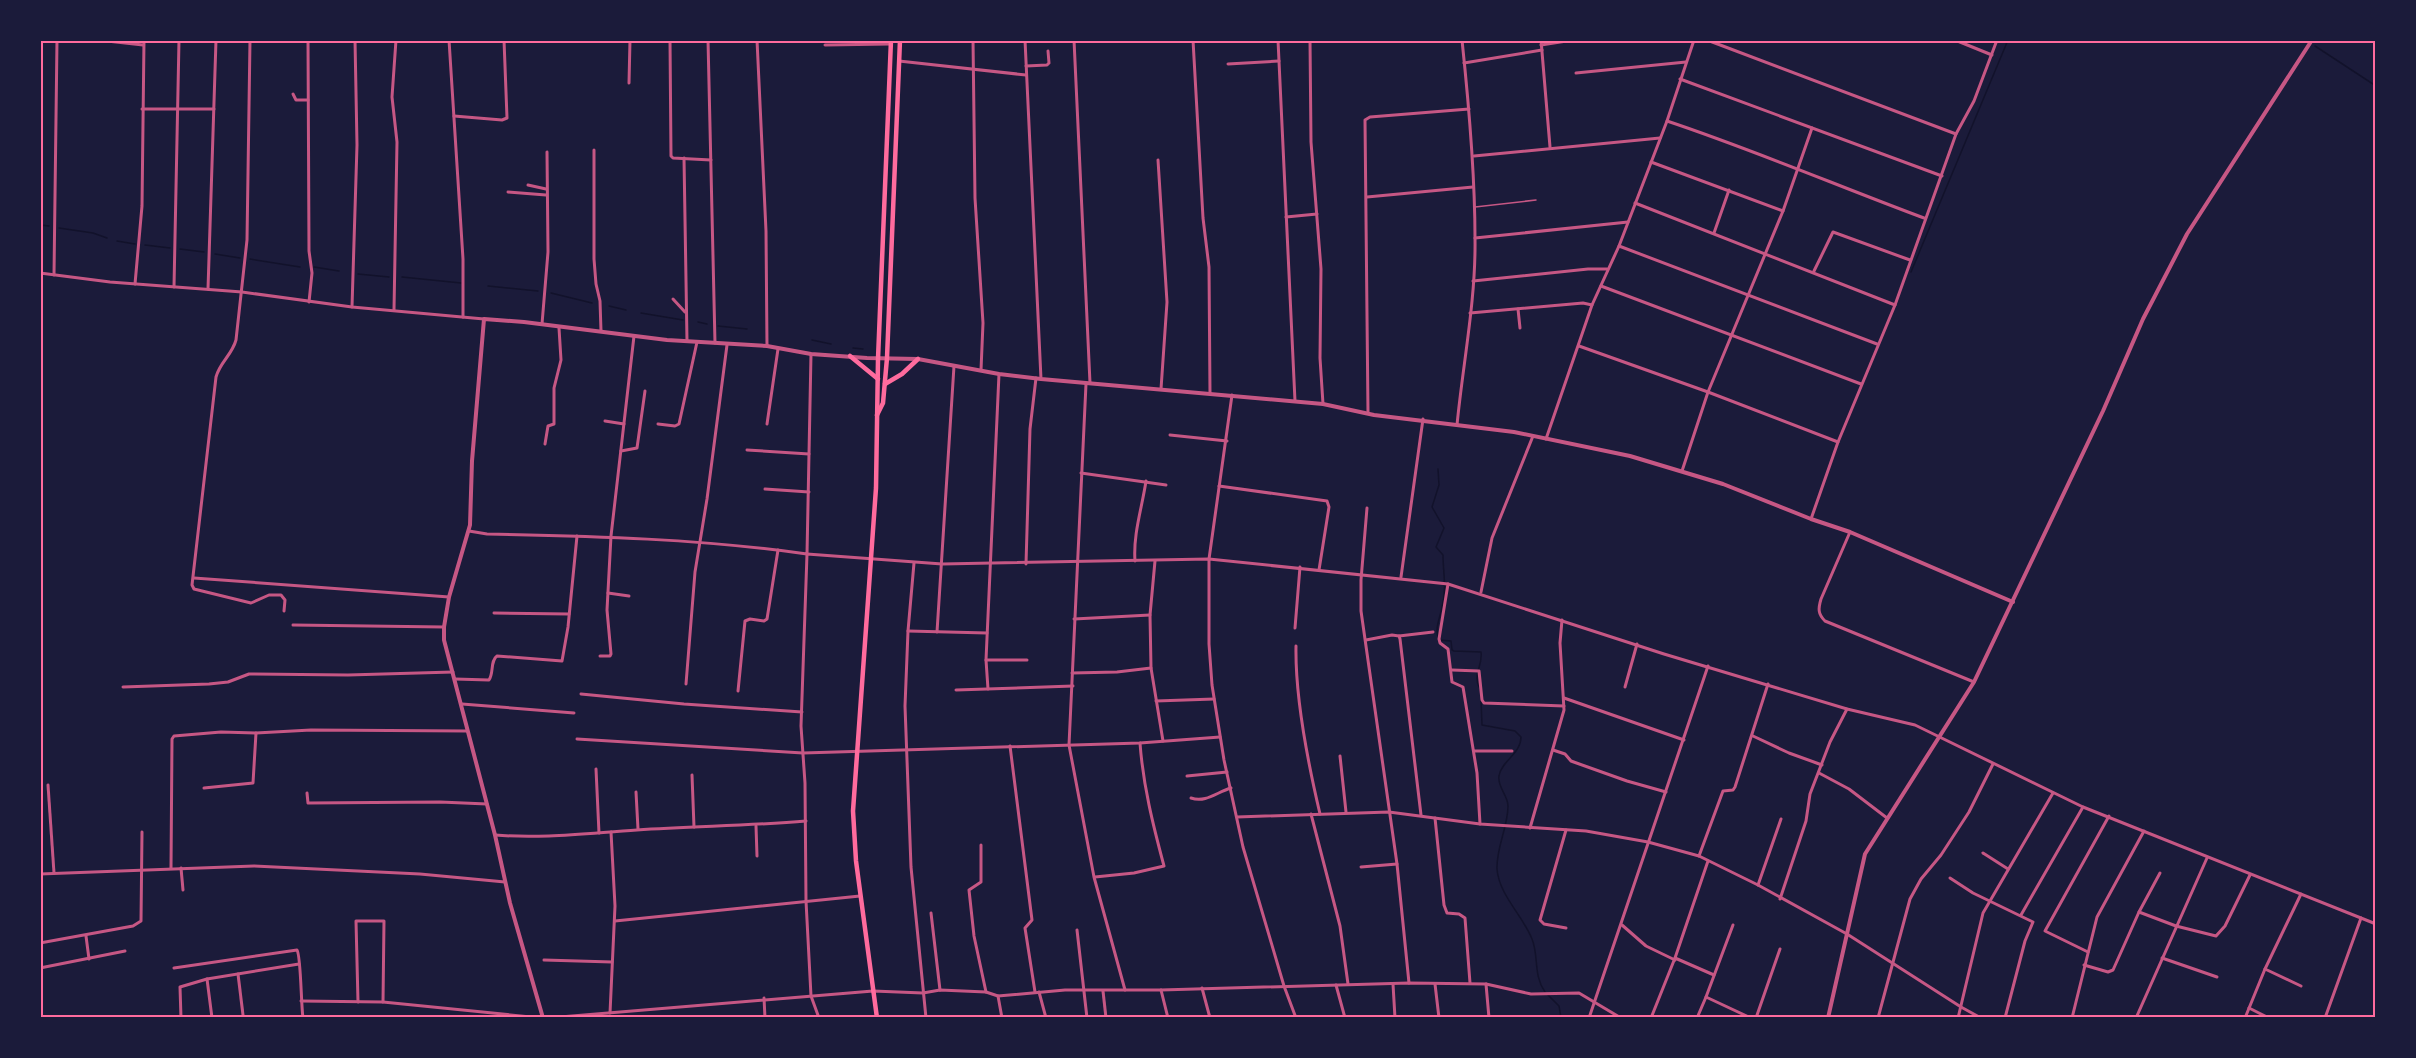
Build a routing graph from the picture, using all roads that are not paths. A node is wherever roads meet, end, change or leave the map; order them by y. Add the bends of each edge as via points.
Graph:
1 (57, 40) edge
2 (144, 40) edge
3 (179, 40) edge
4 (216, 40) edge
5 (250, 40) edge
6 (308, 40) edge
7 (355, 40) edge
8 (396, 40) edge
9 (449, 40) edge
10 (504, 40) edge
11 (630, 40) edge
12 (670, 40) edge
13 (708, 40) edge
14 (757, 40) edge
15 (900, 40) edge
16 (973, 40) edge
17 (1025, 40) edge
18 (1074, 40) edge
19 (1193, 40) edge
20 (1278, 40) edge
21 (1310, 40) edge
22 (1462, 40) edge
23 (1573, 40) edge
24 (1694, 40) edge
25 (1707, 40) edge
26 (1955, 40) edge
27 (1997, 40) edge
28 (2312, 40) edge
29 (106, 41) edge
30 (891, 42) edge
31 (1541, 43) edge
32 (825, 45) dead end
33 (144, 46) junction
34 (1542, 50) junction
35 (1048, 51) dead end
36 (1992, 55) junction
37 (899, 61) junction
38 (1279, 61) junction
39 (1686, 62) junction
40 (1464, 63) junction
41 (1228, 64) dead end
42 (1026, 66) junction
43 (972, 70) junction
44 (1575, 73) dead end
45 (1026, 75) junction
46 (1680, 79) junction
47 (629, 83) dead end
48 (50, 90) dead end
49 (56, 90) junction
50 (293, 94) dead end
51 (308, 100) junction
52 (142, 109) junction
53 (1469, 109) junction
54 (177, 110) junction
55 (214, 110) junction
56 (454, 116) junction
57 (1667, 121) junction
58 (1812, 128) junction
59 (1956, 134) junction
60 (1660, 138) junction
61 (1550, 147) junction
62 (594, 150) dead end
63 (547, 152) dead end
64 (1473, 156) junction
65 (684, 158) junction
66 (711, 160) junction
67 (1158, 160) dead end
68 (1651, 162) junction
69 (1798, 171) junction
70 (1942, 176) junction
71 (528, 185) dead end
72 (1473, 187) junction
73 (546, 189) junction
74 (1730, 190) junction
75 (508, 192) dead end
76 (546, 195) junction
77 (1367, 196) junction
78 (1536, 200) dead end
79 (1635, 204) junction
80 (1474, 207) junction
81 (1783, 212) junction
82 (1317, 214) junction
83 (1286, 218) junction
84 (1924, 218) junction
85 (1628, 222) junction
86 (1714, 234) junction
87 (1476, 238) junction
88 (1619, 246) junction
89 (1765, 253) junction
90 (1910, 260) junction
91 (1607, 269) junction
92 (1814, 272) junction
93 (40, 273) edge
94 (54, 275) junction
95 (1473, 281) junction
96 (135, 284) junction
97 (174, 286) junction
98 (1601, 286) junction
99 (208, 289) junction
100 (242, 292) junction
101 (1747, 295) junction
102 (673, 299) dead end
103 (309, 302) junction
104 (1592, 305) junction
105 (1895, 305) junction
106 (352, 307) junction
107 (1518, 309) junction
108 (394, 310) junction
109 (1470, 313) junction
110 (686, 314) junction
111 (463, 317) junction
112 (484, 319) junction
113 (542, 324) junction
114 (560, 328) junction
115 (1520, 328) dead end
116 (602, 331) junction
117 (1731, 335) junction
118 (634, 336) junction
119 (687, 341) junction
120 (698, 341) junction
121 (715, 343) junction
122 (1877, 344) junction
123 (727, 345) junction
124 (767, 346) junction
125 (1579, 346) junction
126 (778, 349) junction
127 (811, 354) junction
128 (850, 356) junction
129 (887, 358) junction
130 (918, 358) junction
131 (878, 359) junction
132 (954, 366) junction
133 (981, 370) junction
134 (999, 374) junction
135 (878, 379) junction
136 (1038, 379) junction
137 (885, 384) junction
138 (1861, 384) junction
139 (1088, 385) junction
140 (1161, 389) junction
141 (645, 391) dead end
142 (1708, 392) junction
143 (1210, 394) junction
144 (1232, 395) junction
145 (1295, 401) junction
146 (1323, 404) junction
147 (1368, 413) junction
148 (876, 418) junction
149 (1423, 419) junction
150 (605, 421) dead end
151 (624, 424) junction
152 (658, 424) dead end
153 (767, 424) dead end
154 (1457, 425) junction
155 (1170, 435) dead end
156 (1533, 436) junction
157 (1546, 439) junction
158 (1227, 441) junction
159 (1838, 442) junction
160 (545, 444) dead end
161 (747, 450) dead end
162 (621, 452) junction
163 (809, 454) junction
164 (1081, 472) junction
165 (1682, 472) junction
166 (1146, 481) junction
167 (1166, 485) dead end
168 (1219, 486) junction
169 (765, 489) dead end
170 (809, 492) junction
171 (1367, 508) dead end
172 (1811, 519) junction
173 (470, 531) junction
174 (1850, 532) junction
175 (577, 536) junction
176 (611, 536) junction
177 (700, 542) junction
178 (778, 550) junction
179 (807, 554) junction
180 (872, 560) junction
181 (1209, 560) junction
182 (1135, 561) junction
183 (1155, 561) junction
184 (1078, 562) junction
185 (914, 563) junction
186 (942, 564) junction
187 (991, 564) junction
188 (1026, 564) junction
189 (1300, 567) junction
190 (1319, 570) junction
191 (1363, 574) junction
192 (1401, 577) junction
193 (194, 578) junction
194 (1447, 584) junction
195 (1481, 592) junction
196 (608, 593) junction
197 (629, 596) dead end
198 (449, 597) junction
199 (2013, 602) junction
200 (284, 611) dead end
201 (494, 613) dead end
202 (569, 614) junction
203 (1150, 615) junction
204 (1073, 619) junction
205 (1562, 620) junction
206 (293, 625) dead end
207 (444, 627) junction
208 (1295, 628) dead end
209 (908, 631) junction
210 (937, 632) junction
211 (1433, 632) dead end
212 (987, 633) junction
213 (1398, 636) junction
214 (1366, 640) junction
215 (1637, 644) junction
216 (1296, 646) dead end
217 (600, 656) dead end
218 (986, 660) junction
219 (1027, 660) dead end
220 (1708, 666) junction
221 (1151, 668) junction
222 (1452, 670) junction
223 (453, 672) junction
224 (1071, 673) junction
225 (455, 679) junction
226 (1974, 682) junction
227 (686, 684) dead end
228 (1768, 684) junction
229 (1072, 686) junction
230 (123, 687) dead end
231 (1625, 687) dead end
232 (988, 689) junction
233 (956, 690) dead end
234 (738, 691) dead end
235 (581, 694) dead end
236 (1563, 698) junction
237 (1214, 699) junction
238 (1156, 701) junction
239 (462, 704) junction
240 (1564, 706) junction
241 (1846, 709) junction
242 (802, 712) junction
243 (574, 713) dead end
244 (468, 731) junction
245 (256, 734) junction
246 (1753, 736) junction
247 (1221, 738) junction
248 (577, 739) dead end
249 (1940, 739) junction
250 (1684, 740) junction
251 (1163, 741) junction
252 (1140, 743) junction
253 (1069, 745) junction
254 (1010, 746) junction
255 (906, 748) junction
256 (1554, 750) junction
257 (858, 751) junction
258 (1474, 751) junction
259 (1512, 751) dead end
260 (803, 753) junction
261 (1340, 756) dead end
262 (1993, 764) junction
263 (1822, 765) junction
264 (596, 769) dead end
265 (1227, 772) junction
266 (1819, 773) junction
267 (692, 775) dead end
268 (1187, 776) dead end
269 (48, 785) dead end
270 (204, 788) dead end
271 (1231, 788) junction
272 (636, 792) dead end
273 (1666, 792) junction
274 (307, 793) dead end
275 (2054, 793) junction
276 (1191, 798) dead end
277 (487, 804) junction
278 (2083, 807) junction
279 (1346, 812) junction
280 (1389, 812) junction
281 (1311, 814) junction
282 (1320, 814) junction
283 (1421, 815) junction
284 (2109, 816) junction
285 (1237, 817) junction
286 (1435, 818) junction
287 (1887, 818) junction
288 (1781, 819) dead end
289 (806, 821) junction
290 (1480, 824) junction
291 (756, 826) junction
292 (694, 827) junction
293 (1530, 828) junction
294 (638, 830) junction
295 (1566, 830) junction
296 (2144, 831) junction
297 (142, 832) dead end
298 (611, 832) junction
299 (599, 833) junction
300 (495, 835) junction
301 (1648, 842) junction
302 (981, 845) dead end
303 (1983, 853) dead end
304 (757, 856) dead end
305 (1699, 856) junction
306 (2207, 858) junction
307 (1708, 861) junction
308 (1397, 864) junction
309 (1361, 867) dead end
310 (171, 868) junction
311 (181, 868) junction
312 (2008, 869) junction
313 (142, 870) junction
314 (54, 873) junction
315 (2160, 873) dead end
316 (40, 874) edge
317 (2250, 875) junction
318 (1094, 877) junction
319 (1950, 878) dead end
320 (506, 882) junction
321 (1758, 885) junction
322 (183, 890) dead end
323 (2301, 894) junction
324 (860, 896) junction
325 (1780, 898) junction
326 (806, 901) junction
327 (1990, 901) junction
328 (931, 912) dead end
329 (2139, 912) junction
330 (2021, 915) junction
331 (2361, 918) junction
332 (615, 921) junction
333 (2376, 924) edge
334 (1733, 925) dead end
335 (1622, 926) junction
336 (2176, 926) junction
337 (1566, 928) dead end
338 (1077, 930) dead end
339 (1847, 934) junction
340 (86, 936) junction
341 (40, 943) edge
342 (1780, 949) dead end
343 (125, 951) dead end
344 (2088, 952) junction
345 (2162, 958) junction
346 (89, 959) junction
347 (1675, 959) junction
348 (544, 960) dead end
349 (612, 962) junction
350 (299, 964) junction
351 (1893, 964) junction
352 (2084, 964) junction
353 (40, 968) edge
354 (174, 968) dead end
355 (2265, 969) junction
356 (238, 974) junction
357 (1714, 975) junction
358 (2217, 977) dead end
359 (207, 979) junction
360 (1409, 983) junction
361 (1336, 984) junction
362 (1348, 984) junction
363 (1393, 984) junction
364 (1435, 984) junction
365 (1470, 984) junction
366 (1486, 984) junction
367 (1284, 986) junction
368 (2301, 986) dead end
369 (1202, 988) junction
370 (940, 990) junction
371 (1083, 990) junction
372 (1125, 990) junction
373 (1161, 990) junction
374 (873, 991) junction
375 (1103, 991) junction
376 (986, 992) junction
377 (1037, 992) junction
378 (923, 993) junction
379 (811, 996) junction
380 (998, 996) junction
381 (1706, 997) junction
382 (764, 998) junction
383 (301, 1001) junction
384 (358, 1002) junction
385 (383, 1002) junction
386 (1596, 1002) junction
387 (1961, 1007) junction
388 (2249, 1008) junction
389 (610, 1013) junction
390 (243, 1015) dead end
391 (181, 1017) edge
392 (212, 1017) edge
393 (303, 1017) edge
394 (542, 1017) edge
395 (548, 1017) edge
396 (765, 1017) edge
397 (819, 1017) edge
398 (877, 1017) edge
399 (926, 1017) edge
400 (1002, 1017) edge
401 (1046, 1017) edge
402 (1087, 1017) edge
403 (1106, 1017) edge
404 (1168, 1017) edge
405 (1210, 1017) edge
406 (1296, 1017) edge
407 (1345, 1017) edge
408 (1395, 1017) edge
409 (1439, 1017) edge
410 (1489, 1017) edge
411 (1589, 1017) edge
412 (1621, 1017) edge
413 (1651, 1017) edge
414 (1697, 1017) edge
415 (1754, 1017) edge
416 (1828, 1017) edge
417 (1878, 1017) edge
418 (1958, 1017) edge
419 (1982, 1017) edge
420 (2005, 1017) edge
421 (2072, 1017) edge
422 (2136, 1017) edge
423 (2245, 1017) edge
424 (2270, 1017) edge
425 (2325, 1017) edge

1 - 49 street
2 - 33 street
3 - 54 street
4 - 55 street
5 - 100 street via 247,240
6 - 51 street
7 - 106 street via 357,145
8 - 108 street via 392,97 397,142
9 - 56 street
10 - 56 street via 507,118
11 - 47 street
12 - 65 street via 670,154 673,158
13 - 66 street
14 - 124 street
15 - 37 main road
16 - 43 street
17 - 42 street
18 - 139 street
19 - 143 street via 1209,267
20 - 38 street
21 - 82 street via 1311,142
22 - 40 street
23 - 31 street
24 - 39 street
25 - 59 street
26 - 36 street
27 - 36 street
28 - 199 street via 2170,266
29 - 33 street
30 - 32 street
30 - 131 main road
31 - 34 street
33 - 52 street
34 - 40 street
34 - 61 street
35 - 42 street via 1047,65
36 - 59 street
37 - 43 street
37 - 129 main road
38 - 41 street
38 - 83 street
39 - 44 street
39 - 46 street
40 - 53 street
42 - 45 street
43 - 45 street
43 - 133 street via 983,314
45 - 136 street
46 - 57 street
46 - 58 street
48 - 49 street
49 - 94 street
50 - 51 street via 296,100
51 - 103 street via 312,273
52 - 54 street
52 - 96 street via 142,206
53 - 64 street
53 - 77 street via 1366,118
54 - 55 street
54 - 97 street
55 - 99 street
56 - 111 street via 464,269
57 - 60 street
57 - 69 street via 1750,149
58 - 69 street
58 - 70 street
59 - 70 street
60 - 61 street
60 - 68 street
61 - 64 street
62 - 116 street via 594,259
63 - 73 street
64 - 72 street
65 - 66 street
65 - 110 street
66 - 121 street
67 - 140 street via 1167,302
68 - 74 street
68 - 79 street
69 - 81 street
69 - 84 street
70 - 84 street
71 - 73 street
72 - 77 street
72 - 80 street
73 - 76 street
74 - 81 street
74 - 86 street
75 - 76 street
76 - 113 street via 548,262
77 - 147 street
78 - 80 lane
79 - 85 street
79 - 86 street
80 - 87 street
81 - 89 street
82 - 83 street
82 - 146 street
83 - 145 street
84 - 90 street
85 - 87 street
85 - 88 street
86 - 89 street
87 - 95 street
88 - 91 street
88 - 101 street
89 - 92 street
89 - 101 street
90 - 92 street via 1833,232
90 - 105 street
91 - 95 street
91 - 98 street
92 - 105 street
93 - 94 street
94 - 96 street
95 - 109 street
96 - 97 street
97 - 99 street
98 - 104 street
98 - 117 street
99 - 100 street
100 - 103 street
100 - 193 street via 233,352 218,368 216,377
101 - 117 street
101 - 122 street
102 - 110 street
103 - 106 street
104 - 107 street
104 - 125 street
105 - 122 street
106 - 108 street
107 - 109 street
107 - 115 street
108 - 111 street
109 - 154 street
110 - 119 street
111 - 112 street
112 - 113 street
112 - 173 street
113 - 114 street
114 - 116 street
114 - 160 street via 554,424 548,426
116 - 118 street
117 - 138 street
117 - 142 street
118 - 119 street
118 - 151 street
119 - 120 street
120 - 121 street
120 - 152 street via 679,424
121 - 123 street
122 - 138 street
123 - 124 street
123 - 177 street
124 - 126 street
125 - 142 street
125 - 157 street
126 - 127 street
126 - 153 street
127 - 128 street
127 - 163 street
128 - 131 street
128 - 135 main road
129 - 130 street
129 - 131 street
129 - 137 main road
130 - 132 street
130 - 137 main road
131 - 135 main road
132 - 133 street
132 - 186 street
133 - 134 street
134 - 136 street
134 - 187 street
135 - 148 main road
136 - 139 street
136 - 188 street via 1030,429
137 - 148 main road via 883,404
138 - 159 street
139 - 140 street
139 - 164 street
140 - 143 street
141 - 162 street via 637,448
142 - 159 street
142 - 165 street
143 - 144 street
144 - 145 street
144 - 158 street
145 - 146 street
146 - 147 street
147 - 149 street
148 - 180 main road
149 - 154 street
149 - 192 street
150 - 151 street
151 - 162 street
154 - 156 street
155 - 158 street
156 - 157 street
156 - 195 street via 1492,538
157 - 165 street via 1630,456
158 - 168 street
159 - 172 street
161 - 163 street
162 - 176 street
163 - 170 street
164 - 166 street
164 - 184 street
165 - 172 street via 1724,484
166 - 167 street
166 - 182 street via 1135,533
168 - 181 street
168 - 190 street via 1327,501
169 - 170 street
170 - 179 street
171 - 191 street
172 - 174 street
173 - 175 street
173 - 198 street
174 - 199 street
174 - 226 street via 1819,605 1821,617
175 - 176 street
175 - 202 street
176 - 177 street
176 - 196 street
177 - 178 street
177 - 227 street
178 - 179 street
178 - 234 street via 767,619 746,621
179 - 180 street
179 - 242 street
180 - 185 street
180 - 257 main road
181 - 183 street
181 - 189 street
181 - 237 street via 1209,644
182 - 183 street
182 - 184 street
183 - 203 street
184 - 188 street
184 - 204 street
185 - 186 street
185 - 209 street
186 - 187 street
186 - 210 street
187 - 188 street
187 - 212 street
189 - 190 street
189 - 208 street
190 - 191 street
191 - 192 street
191 - 214 street via 1361,600
192 - 194 street
193 - 198 street
193 - 200 street via 194,589 250,603 281,595 285,600
194 - 195 street
194 - 222 street via 1439,640 1448,648
195 - 205 street
196 - 197 street
196 - 217 street via 611,654
198 - 207 street
199 - 226 street
201 - 202 street
202 - 225 street via 562,661 497,656 489,680
203 - 204 street
203 - 221 street
204 - 224 street
205 - 215 street
205 - 236 street
206 - 207 street
207 - 223 street
209 - 210 street
209 - 255 street
210 - 212 street
211 - 213 street
212 - 218 street
213 - 214 street
213 - 283 street
214 - 280 street
215 - 220 street
215 - 231 street
216 - 282 street via 1299,693
218 - 219 street
218 - 232 street
220 - 228 street
220 - 250 street
221 - 224 street
221 - 238 street
222 - 240 street via 1477,670 1482,700 1487,704
222 - 258 street via 1453,683 1462,686
223 - 225 street
223 - 230 street via 249,674 209,684
224 - 229 street
225 - 239 street
226 - 249 street
228 - 241 street
228 - 246 street
229 - 232 street
229 - 253 street
232 - 233 street
235 - 242 street
236 - 240 street
236 - 250 street
237 - 238 street
237 - 247 street
238 - 251 street
239 - 243 street
239 - 244 street
240 - 256 street
241 - 249 street via 1915,725
241 - 263 street
242 - 260 street
244 - 245 street via 322,730
244 - 277 street
245 - 270 street via 253,783
245 - 310 street via 221,732 172,738
246 - 263 street
246 - 305 street via 1735,787 1723,791
247 - 251 street
247 - 265 street
248 - 260 street
249 - 262 street
249 - 287 street
250 - 273 street
251 - 252 street
252 - 253 street
252 - 318 street via 1164,866
253 - 254 street
253 - 318 street
254 - 255 street
254 - 377 street via 1032,920 1025,928
255 - 257 street
255 - 378 street via 911,867
256 - 273 street via 1571,761
256 - 293 street
257 - 260 street
257 - 324 main road via 854,811
258 - 259 street
258 - 290 street
260 - 289 street
261 - 279 street
262 - 275 street
262 - 351 street via 1969,812 1913,891
263 - 266 street
264 - 299 street
265 - 268 street
265 - 271 street
266 - 287 street via 1849,789
266 - 325 street
267 - 292 street
269 - 314 street
271 - 276 street via 1208,799
271 - 285 street
272 - 294 street
273 - 301 street
274 - 277 street via 308,803
275 - 278 street
275 - 312 street
277 - 300 street
278 - 284 street
278 - 330 street
279 - 280 street
279 - 282 street
280 - 283 street
280 - 308 street
281 - 282 street
281 - 285 street
281 - 362 street via 1334,898
283 - 286 street
284 - 296 street
284 - 344 street via 2045,931
285 - 367 street
286 - 290 street
286 - 365 street via 1444,905 1447,913 1465,918
287 - 339 street via 1862,860
288 - 321 street
289 - 291 street
289 - 326 street
290 - 293 street
291 - 292 street
291 - 304 street
292 - 294 street
293 - 295 street
294 - 298 street
295 - 301 street
295 - 337 street via 1540,920
296 - 306 street
296 - 344 street via 2097,917
297 - 313 street
298 - 299 street
298 - 332 street
299 - 300 street
300 - 320 street
301 - 305 street
301 - 335 street
302 - 376 street via 980,886 969,890
303 - 312 street
305 - 307 street
306 - 317 street
306 - 336 street
307 - 321 street
307 - 347 street
308 - 309 street
308 - 360 street
310 - 311 street
310 - 313 street
311 - 320 street via 280,867
311 - 322 street
312 - 327 street
313 - 314 street
313 - 340 street via 141,921
314 - 316 street
315 - 329 street
317 - 323 street
317 - 336 street via 2220,934 2212,937
318 - 372 street
319 - 327 street
320 - 394 street
321 - 325 street
323 - 331 street
323 - 355 street
324 - 326 street
324 - 374 main road
325 - 339 street
326 - 332 street
326 - 379 street
327 - 330 street
327 - 387 street via 1979,926
328 - 370 street
329 - 336 street
329 - 352 street via 2113,970
330 - 420 street via 2034,924 2025,940
331 - 333 street
331 - 425 street
332 - 349 street
334 - 357 street
335 - 347 street via 1646,946
335 - 386 street
336 - 345 street
338 - 371 street
339 - 351 street
339 - 416 street
340 - 341 street
340 - 346 street
342 - 415 street
343 - 346 street
344 - 352 street
345 - 358 street
345 - 422 street
346 - 353 street
347 - 357 street
347 - 413 street
348 - 349 street
349 - 389 street
350 - 354 street via 297,950
350 - 356 street
350 - 383 street
351 - 387 street
351 - 417 street
352 - 421 street
355 - 368 street
355 - 388 street
356 - 359 street
356 - 390 street
357 - 381 street
359 - 391 street via 180,987
359 - 392 street
360 - 363 street
360 - 364 street
361 - 362 street
361 - 367 street
361 - 407 street
362 - 363 street
363 - 408 street
364 - 365 street
364 - 409 street
365 - 366 street
366 - 386 street via 1530,994 1579,993
366 - 410 street
367 - 369 street
367 - 406 street
369 - 373 street
369 - 405 street
370 - 376 street
370 - 378 street
371 - 375 street
371 - 377 street
371 - 402 street
372 - 373 street
372 - 375 street
373 - 404 street
374 - 378 street
374 - 379 street
374 - 398 main road
375 - 403 street
376 - 380 street
377 - 380 street
377 - 401 street
378 - 399 street
379 - 382 street
379 - 397 street
380 - 400 street
381 - 414 street
381 - 415 street
382 - 389 street
382 - 396 street
383 - 384 street
383 - 393 street
384 - 385 street
384 - 385 street via 356,921 384,921
385 - 394 street
386 - 411 street
386 - 412 street
387 - 418 street
387 - 419 street
388 - 423 street
388 - 424 street
389 - 395 street

